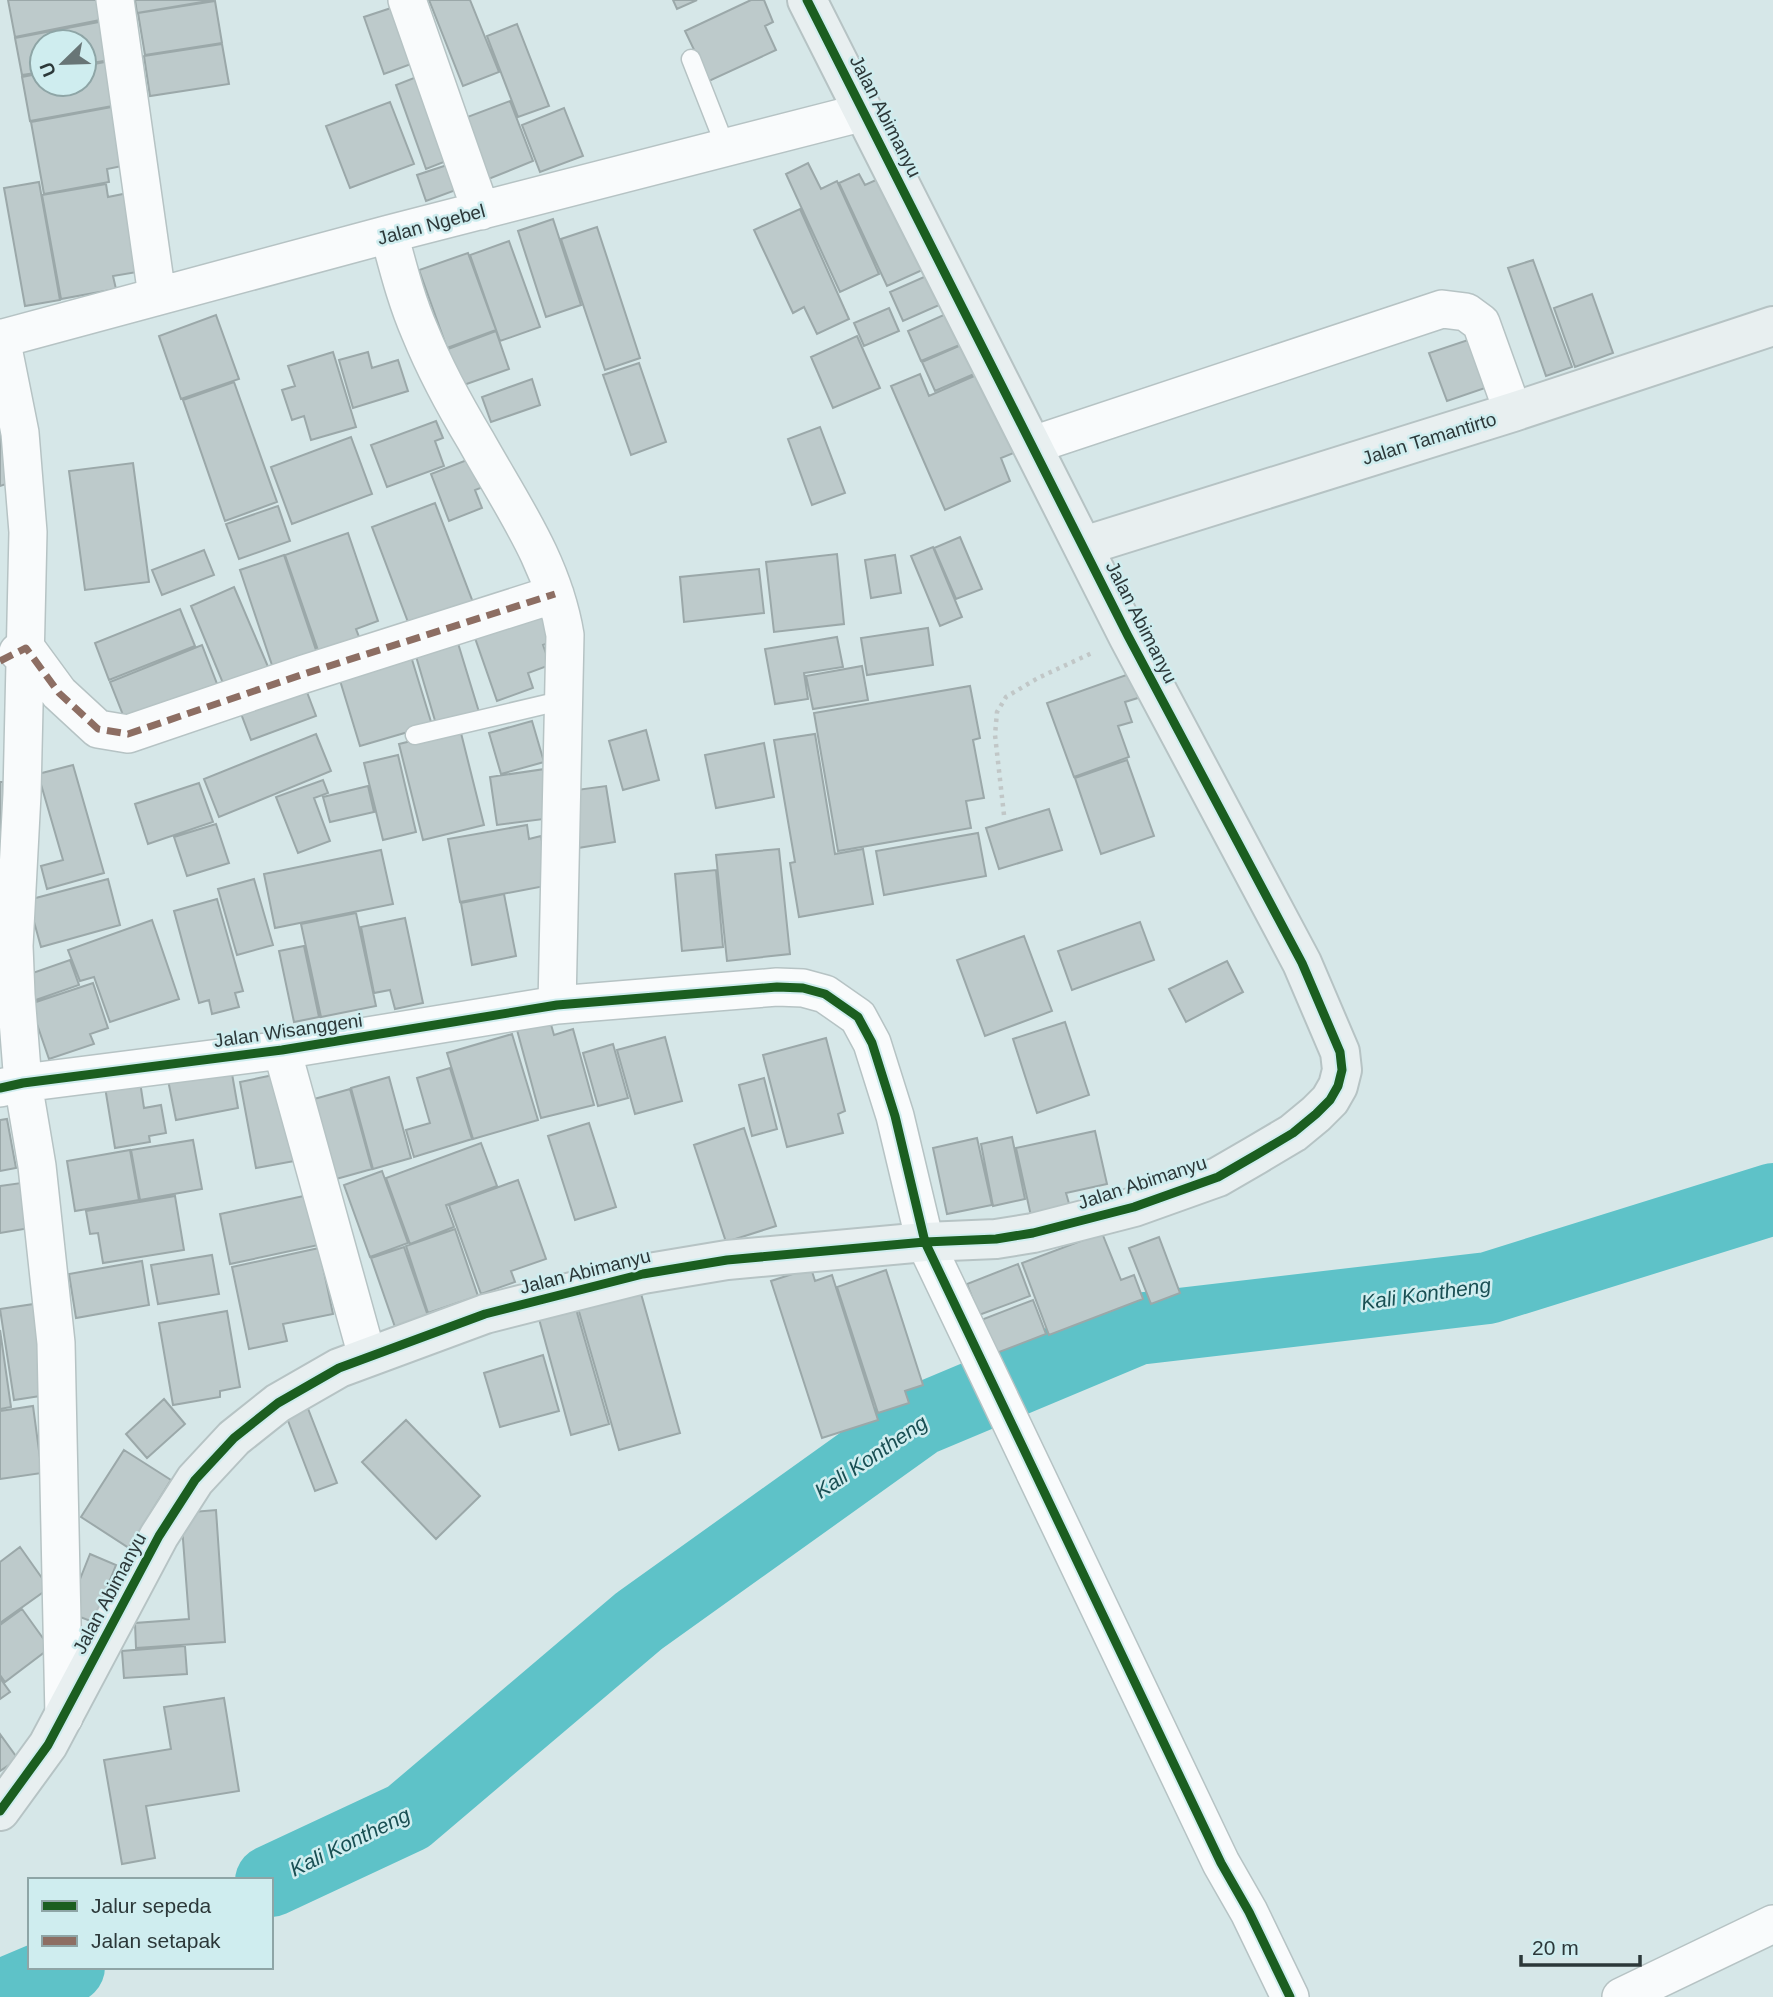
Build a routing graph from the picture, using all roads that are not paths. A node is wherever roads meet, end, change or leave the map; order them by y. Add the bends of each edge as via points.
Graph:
1 (115, 0) edge
2 (407, 0) edge
3 (807, 0) edge
4 (691, 59) dead end
5 (864, 112) junction
6 (726, 148) junction
7 (481, 211) junction
8 (389, 234) junction
9 (157, 296) junction
10 (1773, 326) edge
11 (0, 338) edge
12 (1513, 412) junction
13 (1033, 445) junction
14 (1084, 546) junction
15 (555, 594) junction
16 (13, 654) edge
17 (564, 701) junction
18 (415, 735) dead end
19 (557, 1006) junction
20 (282, 1050) junction
21 (12, 1086) edge
22 (925, 1242) junction
23 (367, 1356) junction
24 (64, 1717) junction
25 (0, 1811) edge
26 (1773, 1924) edge
27 (1290, 1997) edge
28 (1621, 1997) edge

1 - 9 street
2 - 7 street
3 - 5 street, Jalan Abimanyu
4 - 6 lane
5 - 6 street, Jalan Ngebel
5 - 13 street, Jalan Abimanyu
6 - 7 street, Jalan Ngebel
7 - 8 street, Jalan Ngebel
8 - 9 street, Jalan Ngebel
8 - 15 street via 424,340 475,440 529,530
9 - 11 street, Jalan Ngebel
10 - 12 street, Jalan Tamantirto
11 - 16 street via 20,433 28,532
12 - 13 street via 1481,323 1466,312 1442,309
12 - 14 street, Jalan Tamantirto
13 - 14 street, Jalan Abimanyu
14 - 22 street, Jalan Abimanyu via 1302,962 1340,1052 1342,1070 1338,1086 1323,1107 1293,1133 1218,1177 1134,1208 1033,1233
15 - 16 street via 128,734 98,729
15 - 17 street via 565,635
16 - 21 street via 22,794
17 - 18 lane
17 - 19 street
19 - 20 street, Jalan Wisanggeni
19 - 22 street, Jalan Wisanggeni via 777,987 825,994 858,1017 872,1043
20 - 21 street, Jalan Wisanggeni
20 - 23 street
21 - 24 street via 37,1166 56,1343
22 - 23 street, Jalan Abimanyu via 727,1260 643,1274 485,1314
22 - 27 street, Jalan Wisanggeni via 1215,1850
23 - 24 street, Jalan Abimanyu via 278,1403 234,1438 195,1480 159,1536
24 - 25 street, Jalan Abimanyu
26 - 28 street

